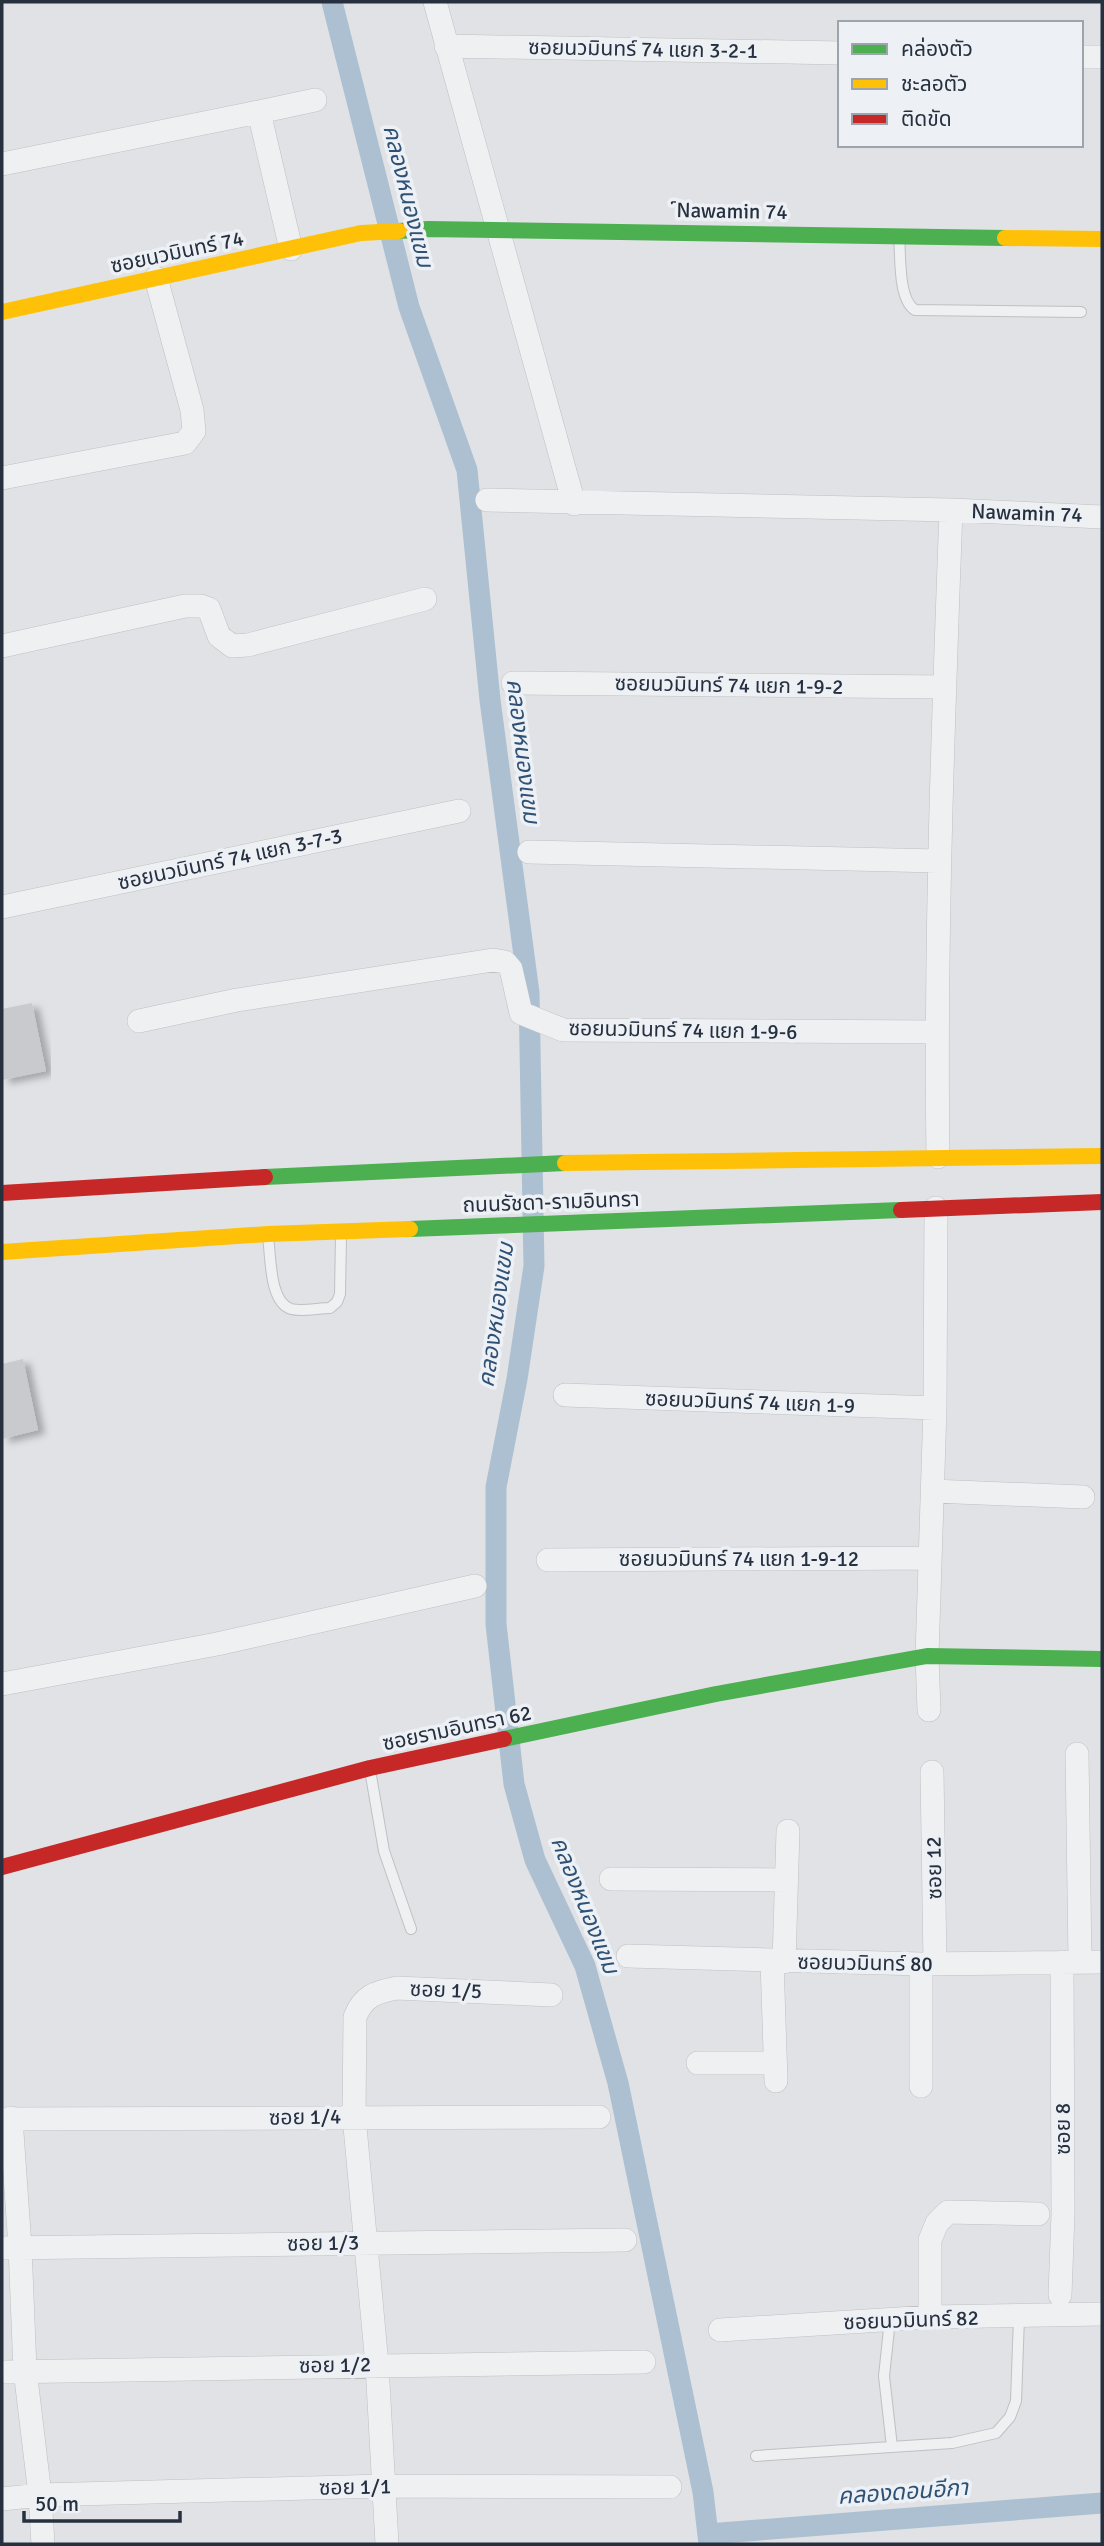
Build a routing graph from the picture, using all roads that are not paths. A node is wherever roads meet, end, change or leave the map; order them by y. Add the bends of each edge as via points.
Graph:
1 (435, 2) edge
2 (446, 46) junction
3 (838, 52) edge
4 (1083, 57) edge
5 (1102, 57) edge
6 (315, 100) dead end
7 (259, 112) junction
8 (2, 164) edge
9 (496, 228) junction
10 (361, 233) joint
11 (899, 234) junction
12 (1102, 239) edge
13 (291, 249) junction
14 (156, 278) junction
15 (2, 312) edge
16 (1081, 312) dead end
17 (2, 478) edge
18 (487, 500) dead end
19 (574, 504) junction
20 (951, 510) junction
21 (1102, 517) edge
22 (425, 599) dead end
23 (2, 646) edge
24 (513, 683) dead end
25 (944, 687) junction
26 (459, 811) dead end
27 (529, 852) dead end
28 (939, 861) junction
29 (2, 906) edge
30 (139, 1021) dead end
31 (937, 1032) junction
32 (1102, 1156) edge
33 (939, 1157) junction
34 (2, 1193) edge
35 (1102, 1202) edge
36 (936, 1208) junction
37 (341, 1231) junction
38 (268, 1234) junction
39 (2, 1252) edge
40 (565, 1395) dead end
41 (936, 1408) junction
42 (932, 1491) junction
43 (1083, 1497) dead end
44 (929, 1559) junction
45 (548, 1560) dead end
46 (475, 1587) dead end
47 (1102, 1659) edge
48 (928, 1665) junction
49 (2, 1684) edge
50 (929, 1710) dead end
51 (1077, 1754) dead end
52 (370, 1768) junction
53 (933, 1772) dead end
54 (788, 1831) dead end
55 (2, 1867) edge
56 (611, 1879) dead end
57 (787, 1880) junction
58 (411, 1929) dead end
59 (628, 1956) dead end
60 (778, 1961) junction
61 (1081, 1962) edge
62 (928, 1964) junction
63 (551, 1995) dead end
64 (698, 2063) dead end
65 (921, 2086) dead end
66 (354, 2116) junction
67 (600, 2117) dead end
68 (7, 2118) edge
69 (1038, 2214) dead end
70 (625, 2240) dead end
71 (364, 2243) junction
72 (11, 2248) edge
73 (1060, 2295) dead end
74 (1102, 2315) edge
75 (930, 2317) junction
76 (1020, 2317) junction
77 (890, 2320) junction
78 (720, 2330) dead end
79 (645, 2361) dead end
80 (377, 2365) junction
81 (25, 2370) junction
82 (2, 2372) edge
83 (892, 2447) junction
84 (755, 2456) dead end
85 (383, 2486) junction
86 (670, 2487) dead end
87 (40, 2495) junction
88 (2, 2499) edge
89 (43, 2544) edge
90 (387, 2544) edge

1 - 2 street
2 - 3 street, ซอยนวมินทร์ 74 แยก 3-2-1
2 - 9 street
4 - 5 street
6 - 7 street
7 - 8 street
7 - 13 street
9 - 10 street, ์Nawamin 74
9 - 11 street, ์Nawamin 74
9 - 19 street
10 - 13 street, ซอยนวมินทร์ 74
11 - 12 street, ์Nawamin 74
11 - 16 lane via 904,292 915,310
13 - 14 street, ซอยนวมินทร์ 74
14 - 15 street, ซอยนวมินทร์ 74
14 - 17 street via 192,410 194,431 185,443
18 - 19 street, Nawamin 74
19 - 20 street, Nawamin 74
20 - 21 street, Nawamin 74
20 - 25 street
22 - 23 street via 248,645 232,646 219,636 209,610 185,606
24 - 25 street, ซอยนวมินทร์ 74 แยก 1-9-2
25 - 28 street
26 - 29 street, ซอยนวมินทร์ 74 แยก 3-7-3
27 - 28 street
28 - 31 street
30 - 31 street, ซอยนวมินทร์ 74 แยก 1-9-6 via 237,1000 493,960 505,962 511,969 521,1013 564,1030
31 - 33 street
32 - 33 street, ถนนรัชดา-รามอินทรา
33 - 34 street, ถนนรัชดา-รามอินทรา via 513,1164
35 - 36 street, ถนนรัชดา-รามอินทรา
36 - 37 street, ถนนรัชดา-รามอินทรา
36 - 41 street
37 - 38 street, ถนนรัชดา-รามอินทรา
37 - 38 lane via 337,1302 330,1308 292,1310 275,1295
38 - 39 street, ถนนรัชดา-รามอินทรา
40 - 41 street, ซอยนวมินทร์ 74 แยก 1-9
41 - 42 street
42 - 43 street
42 - 44 street
44 - 45 street, ซอยนวมินทร์ 74 แยก 1-9-12
44 - 48 street
46 - 49 street via 217,1644
47 - 48 street, ซอยรามอินทรา 62
48 - 50 street
48 - 52 street, ซอยรามอินทรา 62 via 716,1694
51 - 61 street, ซอย 8
52 - 55 street, ซอยรามอินทรา 62
52 - 58 lane via 384,1852
53 - 62 street, ซอย 12
54 - 57 street
56 - 57 street
57 - 60 street
59 - 60 street, ซอยนวมินทร์ 80
60 - 62 street, ซอยนวมินทร์ 80
60 - 64 street via 776,2072
61 - 62 street, ซอยนวมินทร์ 80
61 - 73 street, ซอย 8
62 - 65 street, ซอย 12
63 - 66 street, ซอย 1/5 via 397,1988 376,1992 360,2003 355,2017
66 - 67 street, ซอย 1/4
66 - 68 street, ซอย 1/4
66 - 71 street
68 - 72 street
69 - 75 street via 948,2212 937,2223 930,2241
70 - 71 street, ซอย 1/3
71 - 72 street, ซอย 1/3
71 - 80 street
72 - 81 street
74 - 76 street, ซอยนวมินทร์ 82
75 - 76 street, ซอยนวมินทร์ 82
75 - 77 street, ซอยนวมินทร์ 82
76 - 83 lane via 1016,2401 996,2433 952,2443
77 - 78 street, ซอยนวมินทร์ 82
77 - 83 lane via 884,2376
79 - 80 street, ซอย 1/2
80 - 81 street, ซอย 1/2
80 - 85 street
81 - 82 street, ซอย 1/2
81 - 87 street
83 - 84 lane
85 - 86 street, ซอย 1/1
85 - 87 street, ซอย 1/1
85 - 90 street
87 - 88 street, ซอย 1/1
87 - 89 street

